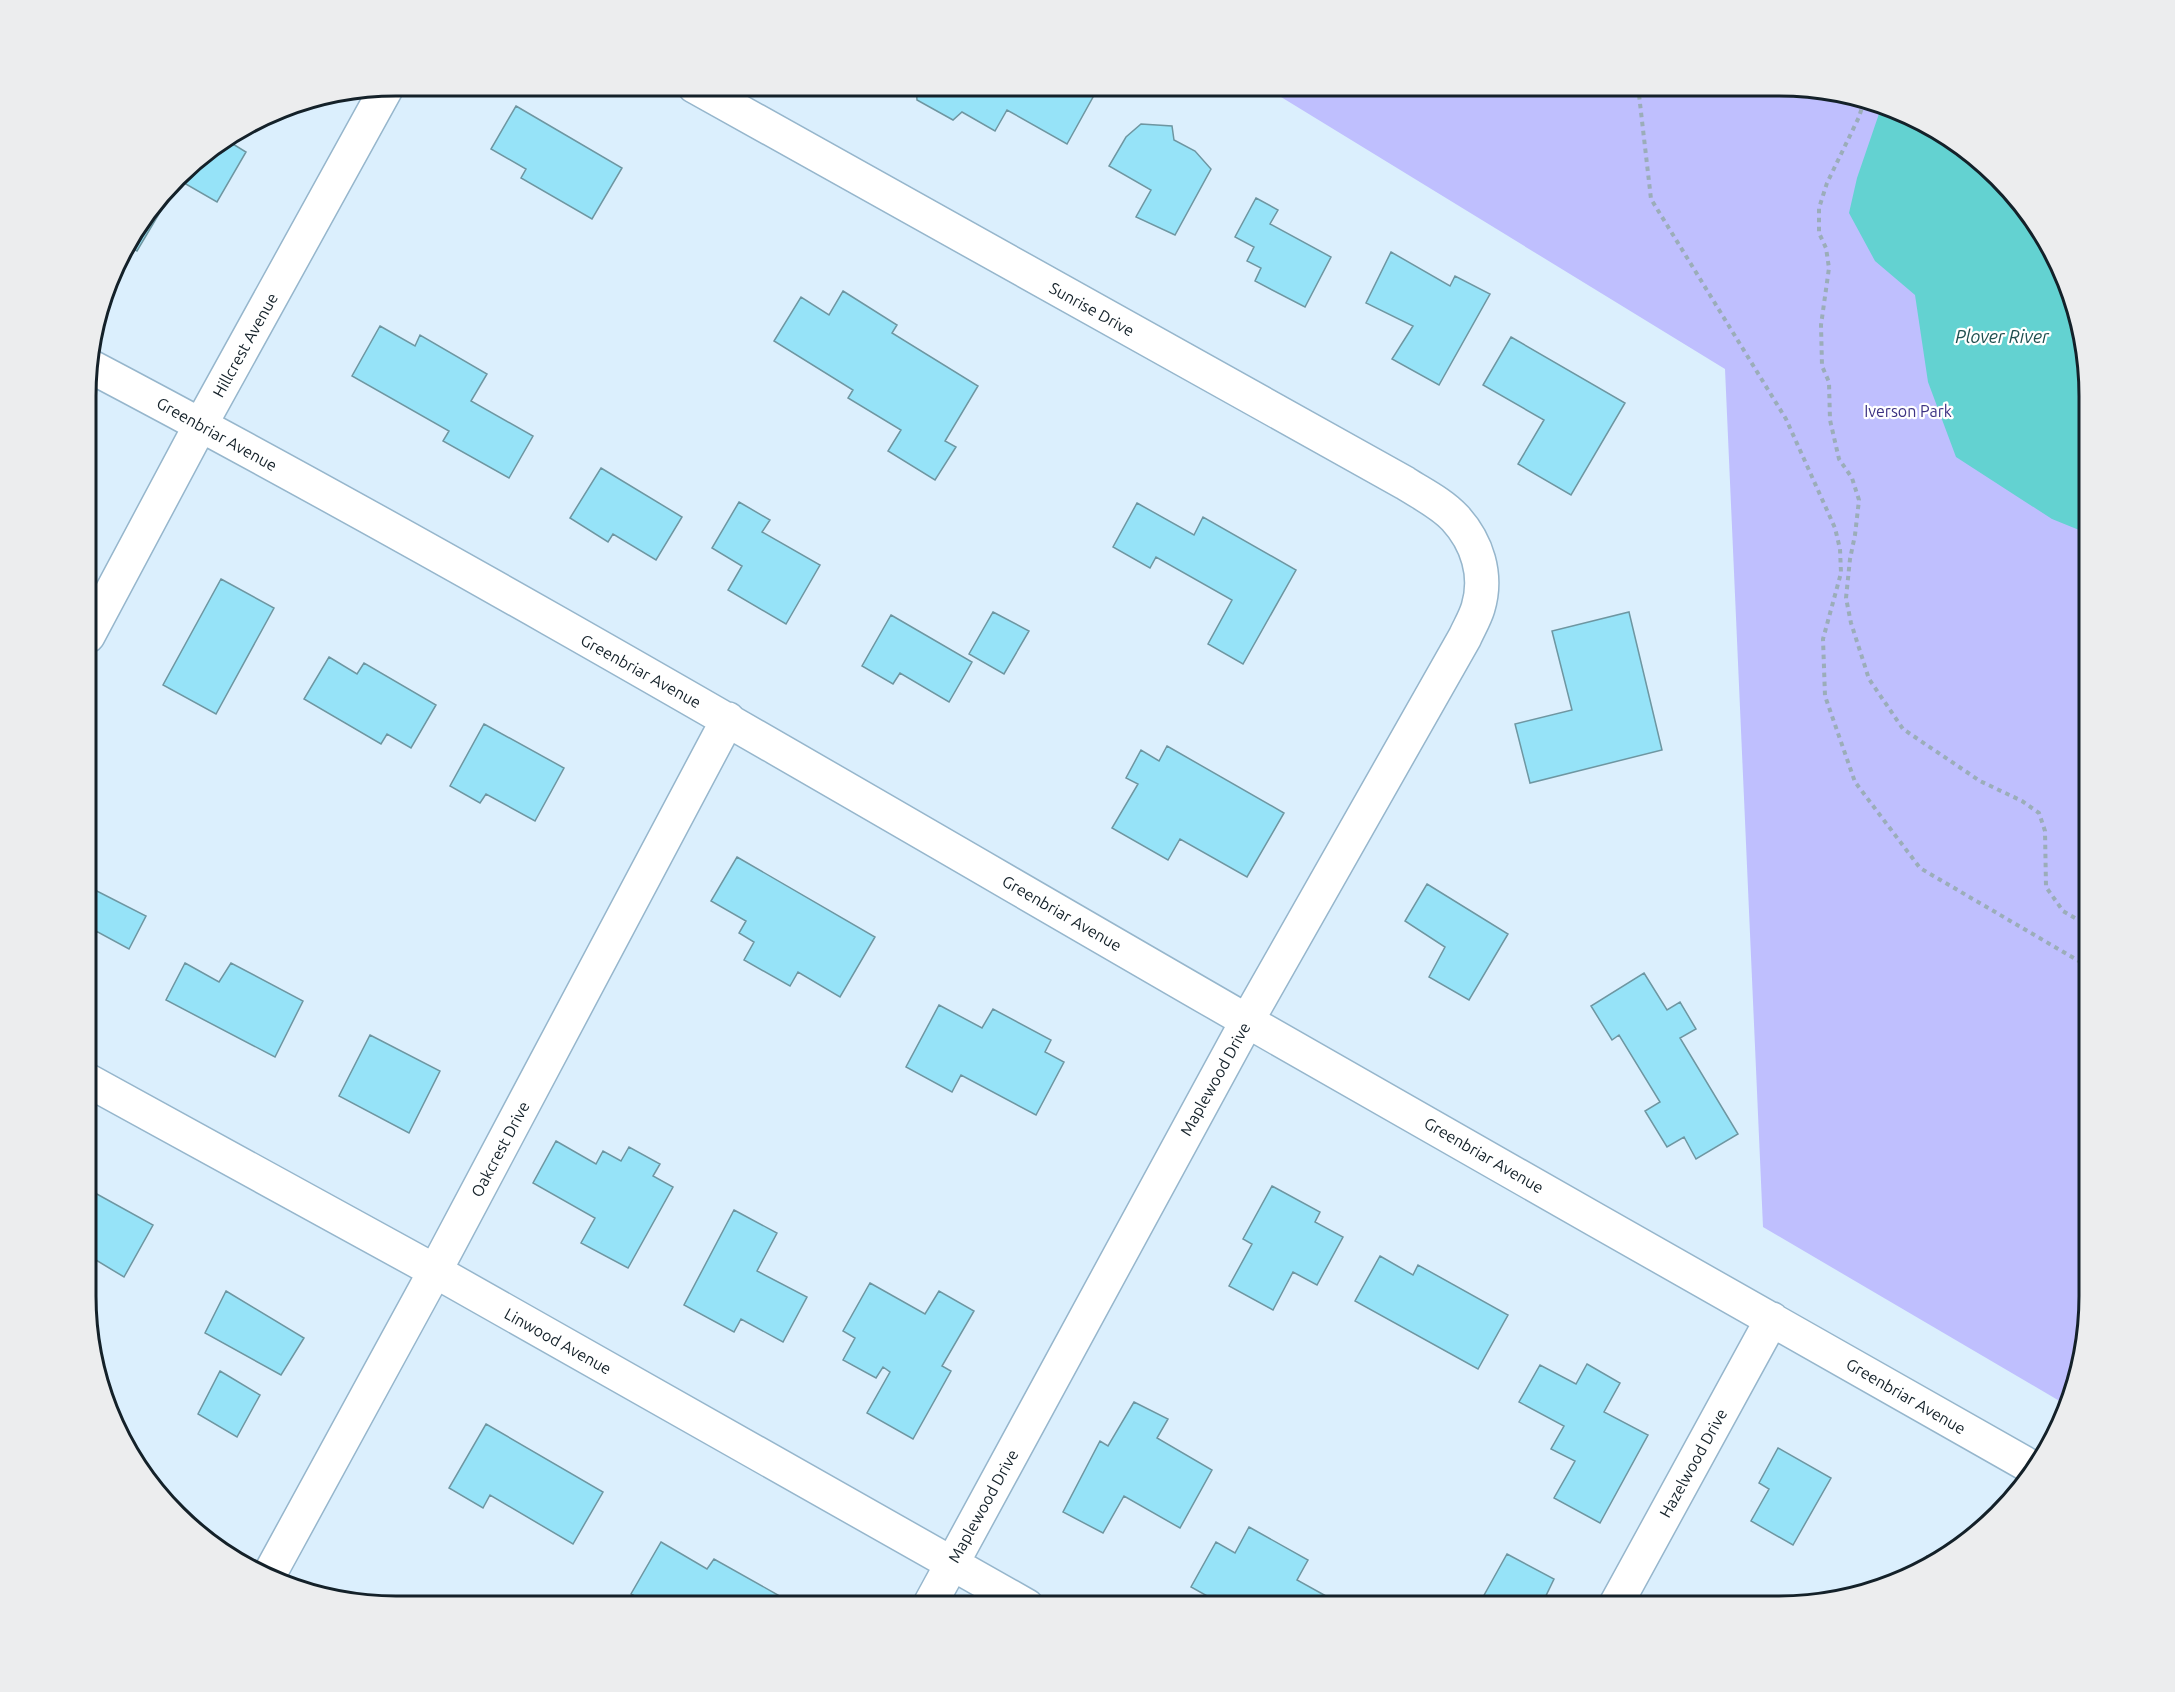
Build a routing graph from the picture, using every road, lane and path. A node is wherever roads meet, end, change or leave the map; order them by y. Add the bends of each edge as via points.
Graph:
1 (712, 96) edge
2 (1639, 96) edge
3 (382, 97) edge
4 (1862, 108) edge
5 (98, 369) edge
6 (201, 424) junction
7 (1476, 549) joint
8 (96, 621) edge
9 (728, 719) junction
10 (2079, 920) edge
11 (2079, 961) edge
12 (1247, 1021) junction
13 (96, 1085) edge
14 (435, 1271) junction
15 (1772, 1319) junction
16 (2027, 1465) edge
17 (952, 1563) junction
18 (272, 1569) edge
19 (934, 1596) edge
20 (1010, 1596) edge
21 (1620, 1596) edge

1 - 7 street, Sunrise Drive via 1405,483 1454,517
2 - 11 path via 1651,199 1786,419 1835,528 1841,573 1822,639 1825,696 1855,782 1920,868
3 - 6 street, Hillcrest Avenue
4 - 10 path via 1819,208 1819,233 1826,248 1828,268 1821,325 1822,366 1829,382 1830,420 1839,459 1852,478 1859,500 1846,598 1851,623 1869,679 1903,729 1980,781 2039,813 2045,831 2046,887 2063,911
5 - 6 street, Greenbriar Avenue
6 - 8 street, Hillcrest Avenue
6 - 9 street, Greenbriar Avenue
7 - 12 street, Maplewood Drive via 1482,591 1465,637
9 - 12 street, Greenbriar Avenue
9 - 14 street, Oakcrest Drive
12 - 15 street, Greenbriar Avenue
12 - 17 street, Maplewood Drive
13 - 14 street, Linwood Avenue
14 - 17 street, Linwood Avenue
14 - 18 street, Oakcrest Drive
15 - 16 street, Greenbriar Avenue
15 - 21 street, Hazelwood Drive
17 - 19 street, Maplewood Drive
17 - 20 street, Linwood Avenue

